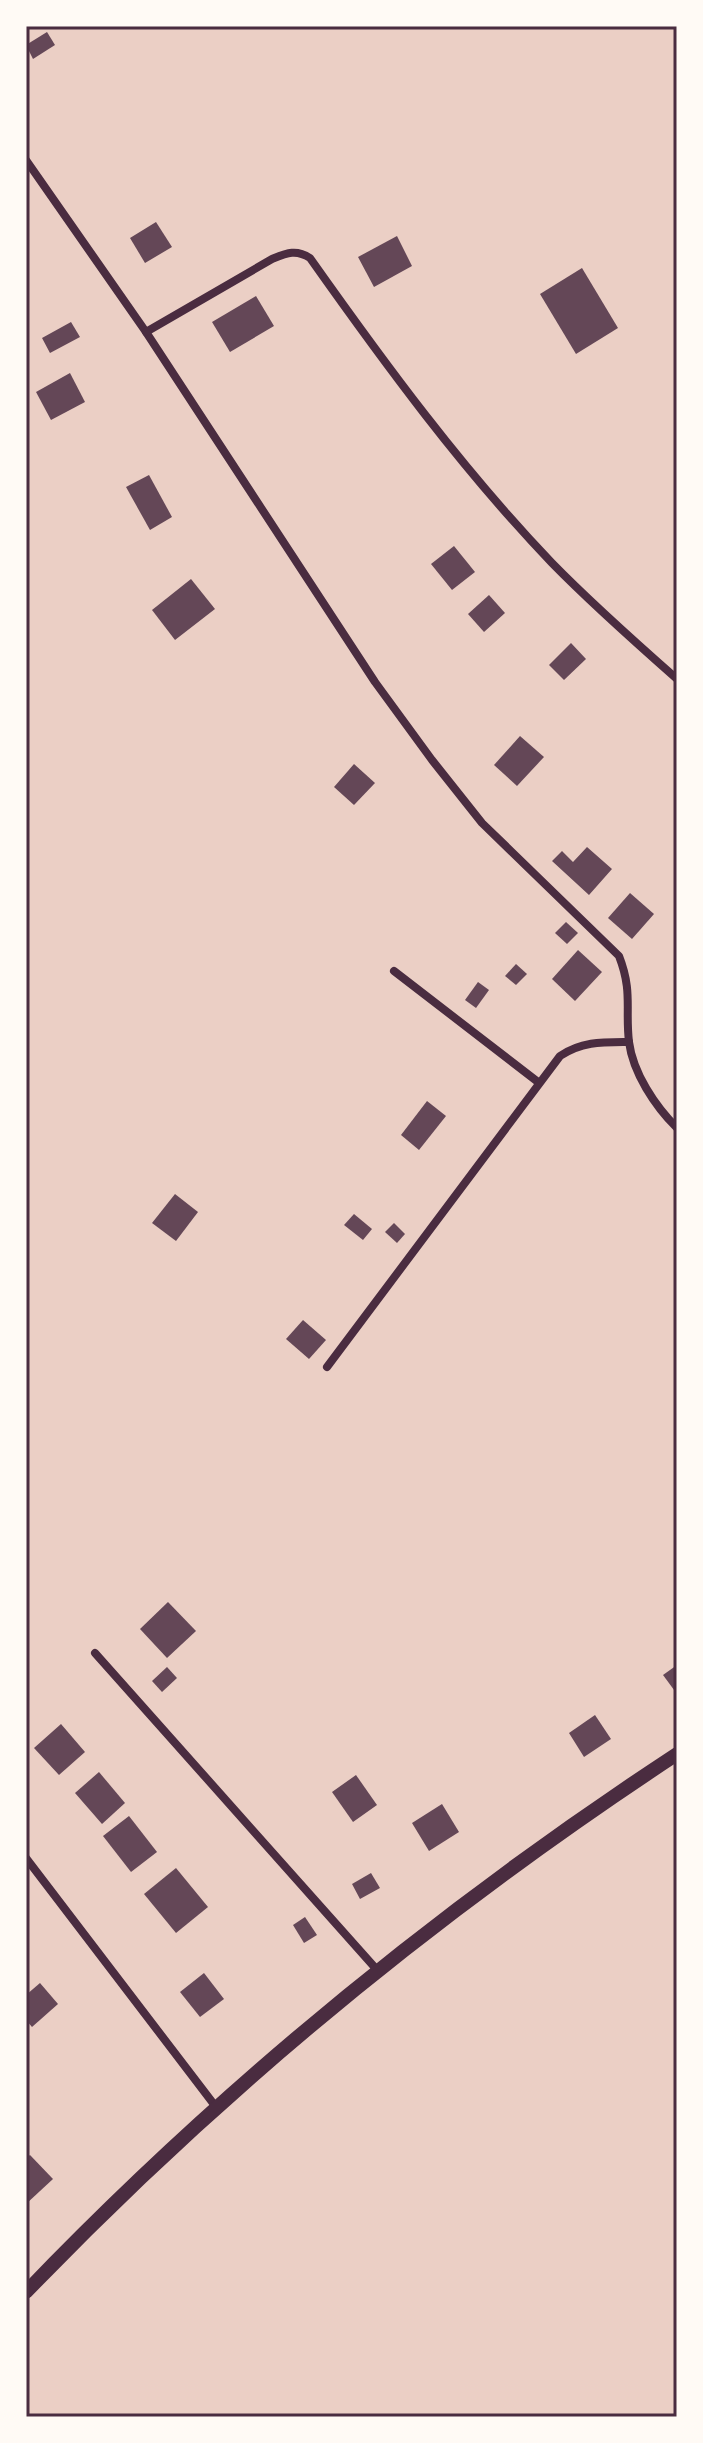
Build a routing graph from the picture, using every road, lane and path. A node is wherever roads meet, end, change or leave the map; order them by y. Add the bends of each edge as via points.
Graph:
1 (26, 160) edge
2 (146, 332) junction
3 (677, 679) edge
4 (394, 971) dead end
5 (629, 1042) junction
6 (538, 1082) junction
7 (677, 1128) edge
8 (327, 1367) dead end
9 (95, 1653) dead end
10 (677, 1754) edge
11 (26, 1858) edge
12 (378, 1971) junction
13 (216, 2107) junction
14 (26, 2292) edge

1 - 2 street
2 - 3 street via 272,259 289,252 310,258 471,473 552,563
2 - 5 street via 366,669 432,760 482,823 619,956 630,1000
4 - 6 street
5 - 6 street via 572,1048
5 - 7 street via 638,1071
6 - 8 street
9 - 12 street
10 - 12 street
11 - 13 street
12 - 13 street
13 - 14 street

